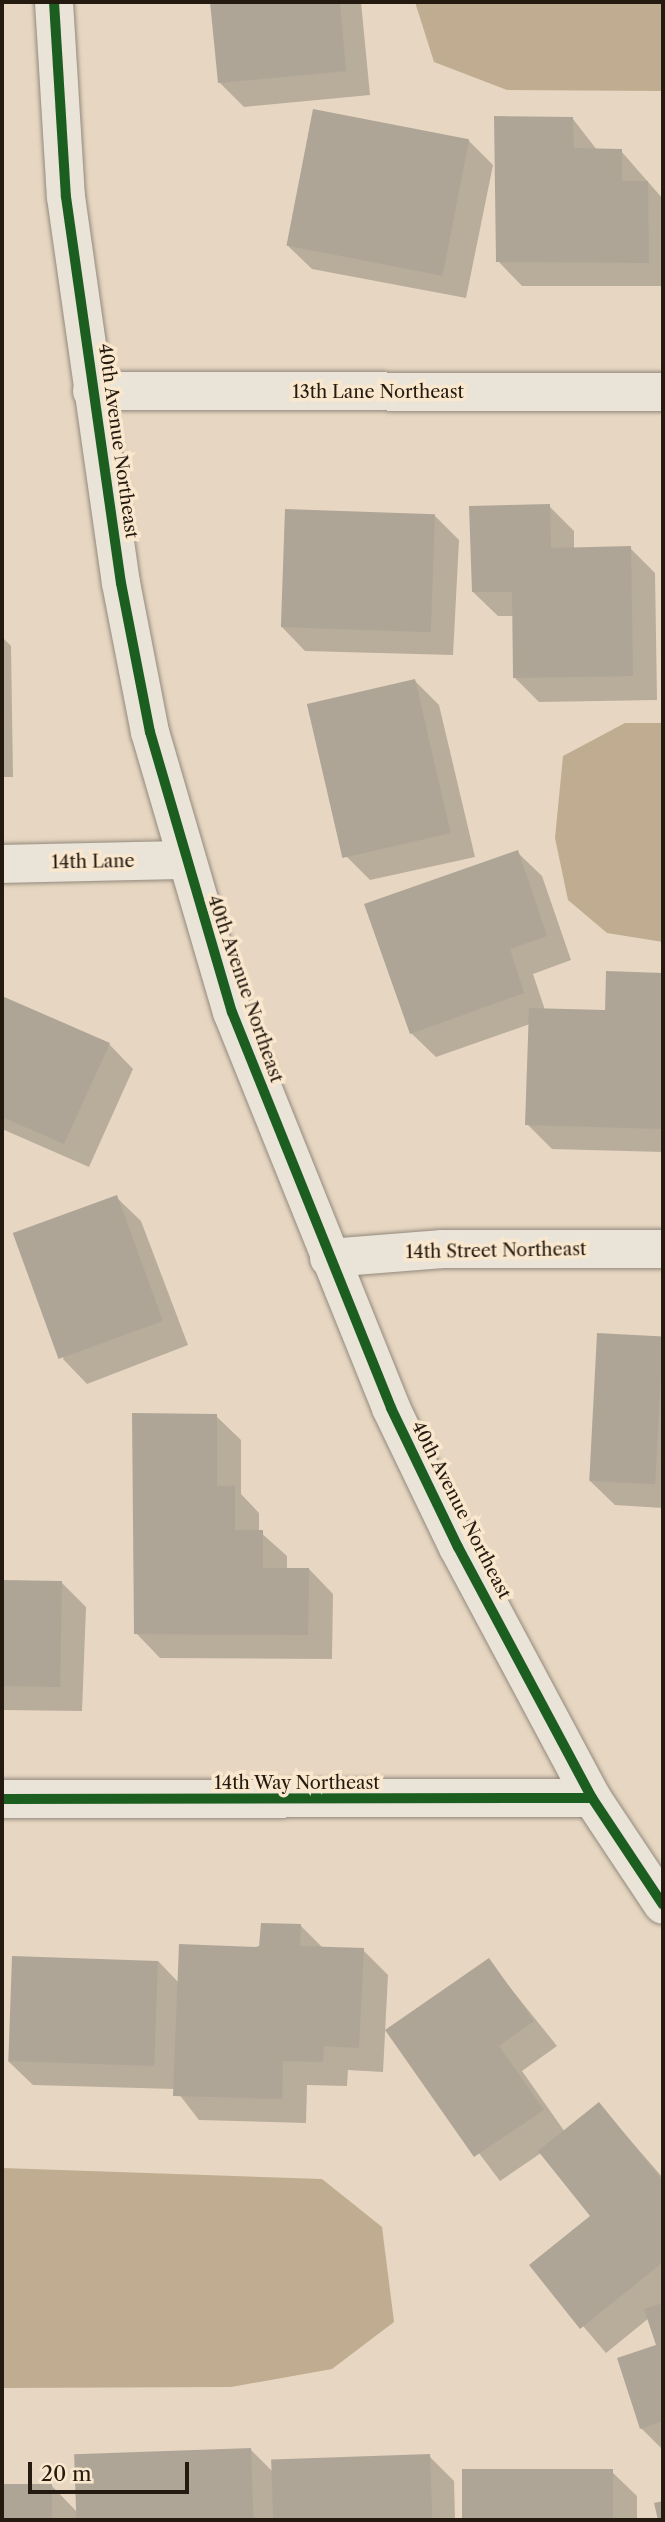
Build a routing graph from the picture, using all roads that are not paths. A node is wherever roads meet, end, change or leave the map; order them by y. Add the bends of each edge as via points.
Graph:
1 (54, 2) edge
2 (92, 391) junction
3 (663, 392) edge
4 (184, 860) junction
5 (2, 864) edge
6 (663, 1249) edge
7 (329, 1258) junction
8 (592, 1798) junction
9 (2, 1799) edge
10 (663, 1905) edge

1 - 2 street, 40th Avenue Northeast via 66,197
2 - 3 street, 13th Lane Northeast
2 - 4 street, 40th Avenue Northeast via 150,732
4 - 5 street, 14th Lane
4 - 7 street, 40th Avenue Northeast via 232,1012
6 - 7 street, 14th Street Northeast via 443,1249
7 - 8 street, 40th Avenue Northeast via 457,1547
8 - 9 street, 14th Way Northeast
8 - 10 street, 40th Avenue Northeast

